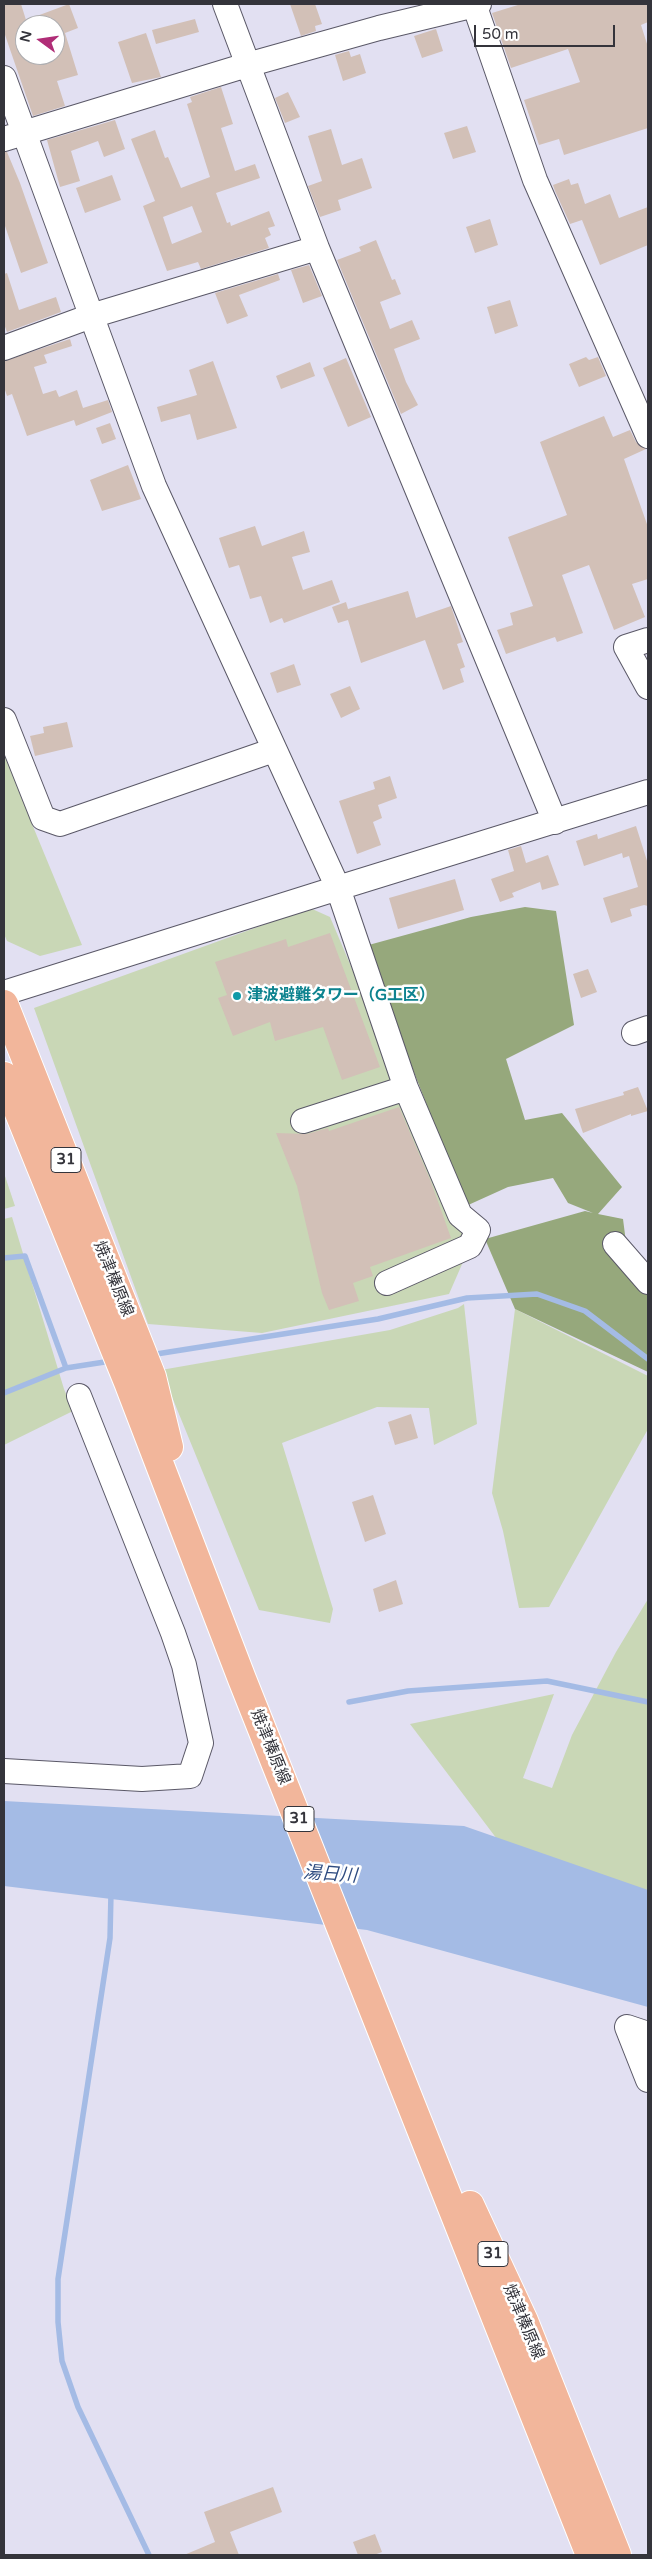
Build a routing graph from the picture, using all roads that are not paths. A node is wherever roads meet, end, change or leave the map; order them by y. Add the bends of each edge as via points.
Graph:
1 (225, 4) edge
2 (476, 4) edge
3 (247, 65) junction
4 (4, 78) edge
5 (14, 136) edge
6 (317, 248) junction
7 (91, 316) junction
8 (4, 348) edge
9 (648, 436) edge
10 (648, 640) edge
11 (648, 687) edge
12 (4, 720) edge
13 (274, 750) junction
14 (648, 792) edge
15 (555, 822) junction
16 (338, 888) junction
17 (4, 993) edge
18 (4, 1004) edge
19 (4, 1076) edge
20 (406, 1088) junction
21 (303, 1121) dead end
22 (615, 1244) dead end
23 (648, 1282) edge
24 (387, 1283) dead end
25 (116, 1319) junction
26 (79, 1396) dead end
27 (4, 1771) edge
28 (355, 1959) junction
29 (648, 2034) edge
30 (648, 2080) edge
31 (590, 2555) edge
32 (617, 2555) edge

1 - 3 street
2 - 3 street
2 - 9 street via 535,180
3 - 5 street
3 - 6 street
4 - 5 street
5 - 7 street
6 - 7 street
6 - 15 street
7 - 8 street
7 - 13 street via 154,486
10 - 11 street via 626,647
12 - 13 street via 43,818 60,824
13 - 16 street
14 - 15 street
15 - 16 street
16 - 17 street
16 - 20 street
18 - 25 main road, 焼津榛原線 / 31
19 - 25 main road, 焼津榛原線 / 31
20 - 21 street
20 - 24 street via 460,1215 478,1230 470,1246
22 - 23 street
25 - 28 main road, 焼津榛原線 / 31 via 140,1380 199,1562 242,1679
26 - 27 street via 184,1664 202,1743 190,1776 142,1779
28 - 31 main road, 焼津榛原線 / 31
28 - 32 main road, 焼津榛原線 / 31 via 524,2321
29 - 30 street via 626,2028

